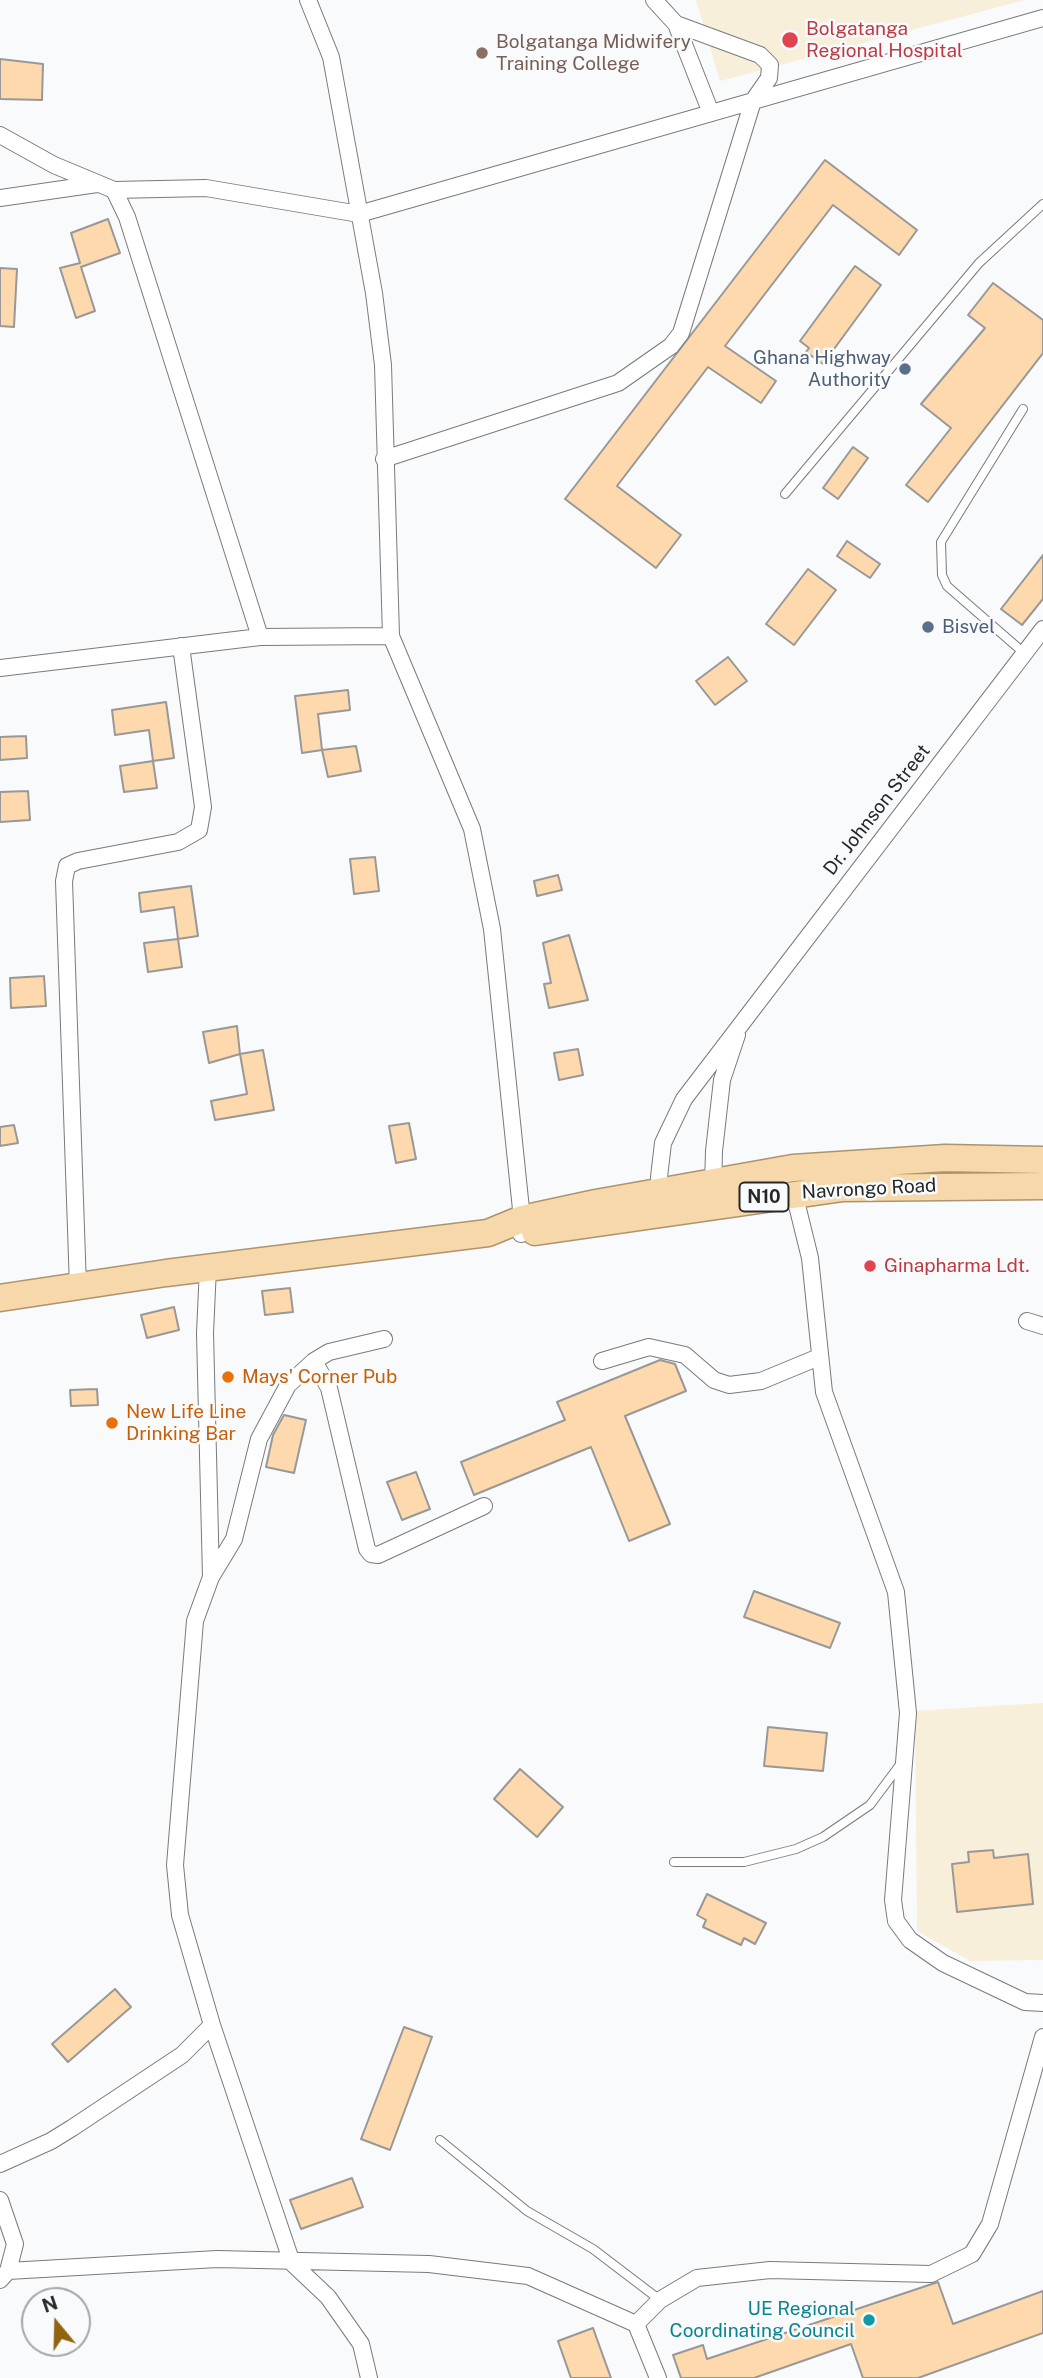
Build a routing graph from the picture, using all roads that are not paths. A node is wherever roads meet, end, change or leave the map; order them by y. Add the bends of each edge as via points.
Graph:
1 (308, 0) edge
2 (654, 0) edge
3 (1043, 18) edge
4 (676, 24) junction
5 (754, 101) junction
6 (711, 113) junction
7 (0, 135) edge
8 (107, 187) junction
9 (0, 198) edge
10 (1043, 204) edge
11 (359, 214) junction
12 (1023, 409) dead end
13 (384, 459) junction
14 (785, 494) dead end
15 (1043, 629) edge
16 (391, 635) junction
17 (260, 637) junction
18 (181, 646) junction
19 (1024, 653) junction
20 (0, 668) edge
21 (744, 1017) junction
22 (1043, 1160) edge
23 (1043, 1186) edge
24 (714, 1192) junction
25 (794, 1193) junction
26 (662, 1201) junction
27 (522, 1227) junction
28 (208, 1267) junction
29 (78, 1286) junction
30 (0, 1298) edge
31 (1027, 1321) dead end
32 (1043, 1326) edge
33 (384, 1339) dead end
34 (819, 1357) junction
35 (314, 1361) junction
36 (602, 1362) dead end
37 (484, 1506) dead end
38 (211, 1577) junction
39 (905, 1758) junction
40 (674, 1862) dead end
41 (1043, 2003) edge
42 (212, 2025) junction
43 (1043, 2038) edge
44 (440, 2140) dead end
45 (0, 2164) edge
46 (0, 2200) edge
47 (292, 2263) junction
48 (4, 2275) edge
49 (660, 2300) junction
50 (636, 2324) junction
51 (369, 2378) edge
52 (659, 2378) edge

1 - 11 street via 331,57
2 - 4 street
3 - 5 street
4 - 5 street via 761,55 770,65 769,78
4 - 6 street
5 - 6 street
5 - 13 street via 681,333 671,346 618,383
6 - 11 street
7 - 8 street
8 - 9 street
8 - 11 street via 206,188
8 - 17 street via 127,217
10 - 14 lane via 979,263
11 - 13 street via 383,365
12 - 19 lane via 941,542 947,586
13 - 16 street
15 - 19 street, Dr. Johnson Street
16 - 17 street
16 - 27 street via 472,829 492,929
17 - 18 street
18 - 20 street
18 - 29 street via 203,807 199,830 178,842 78,861 67,866 64,881
19 - 21 street, Dr. Johnson Street
21 - 24 street, Dr. Johnson Street via 722,1080
21 - 26 street, Dr. Johnson Street via 684,1098 672,1122 663,1143
22 - 24 highway, Navrongo Road / N10 via 945,1158 793,1168
23 - 25 highway, Navrongo Road / N10 via 932,1185
24 - 25 highway, Navrongo Road / N10
24 - 26 highway, Navrongo Road / N10
25 - 34 street via 810,1258
26 - 27 highway, Navrongo Road / N10
27 - 28 highway, Navrongo Road / N10
28 - 29 highway, N10
28 - 38 street via 205,1333
29 - 30 highway, N10
31 - 32 street
33 - 35 street via 329,1352
34 - 36 street via 761,1381 729,1385 714,1380 685,1355 649,1347
34 - 39 street via 824,1392 896,1592 908,1713
35 - 37 street via 329,1388 372,1554 379,1555
35 - 38 street via 288,1385 259,1439 234,1539
38 - 42 street via 195,1621 175,1865 180,1915
39 - 40 lane via 870,1805 823,1837 744,1862
39 - 41 street via 892,1900 896,1922 910,1940 943,1963 1025,2002
42 - 45 street via 182,2055 72,2128
42 - 47 street
43 - 49 street via 990,2224 972,2255 931,2274 769,2270 697,2278
44 - 49 lane via 527,2211 593,2249
46 - 48 street via 15,2244
47 - 48 street via 217,2259
47 - 50 street via 429,2264 528,2276
47 - 51 street via 328,2297 361,2344
49 - 50 street
50 - 52 street

